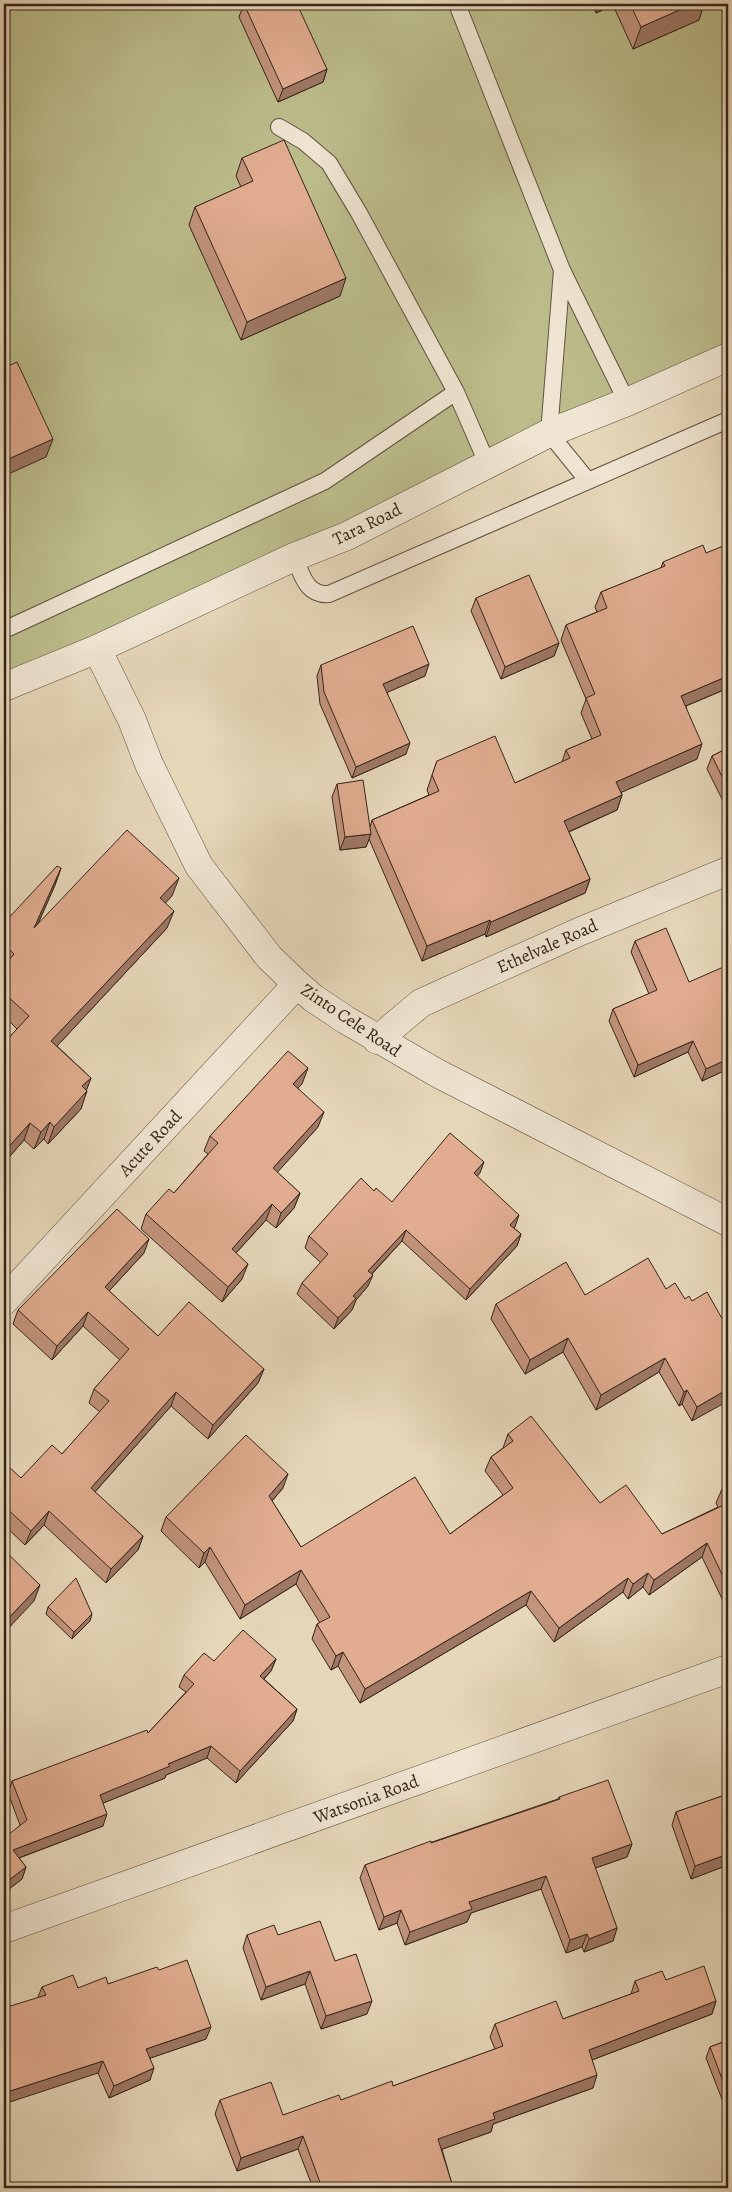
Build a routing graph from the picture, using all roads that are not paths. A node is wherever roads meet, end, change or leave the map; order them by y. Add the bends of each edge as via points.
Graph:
1 (457, 4) edge
2 (279, 127) dead end
3 (562, 270) junction
4 (728, 357) edge
5 (456, 392) junction
6 (627, 402) junction
7 (728, 420) edge
8 (549, 433) junction
9 (487, 463) junction
10 (588, 481) junction
11 (294, 557) junction
12 (4, 630) edge
13 (97, 650) junction
14 (4, 687) edge
15 (728, 871) edge
16 (297, 984) junction
17 (377, 1040) junction
18 (728, 1222) edge
19 (4, 1301) edge
20 (728, 1669) edge
21 (4, 1929) edge

1 - 3 lane
2 - 5 lane via 303,141 329,163
3 - 6 lane
3 - 8 lane
4 - 6 street, Tara Road
5 - 9 lane
5 - 12 lane via 325,481
6 - 8 street, Tara Road
7 - 10 lane
8 - 9 street, Tara Road
8 - 10 lane
9 - 11 street, Tara Road via 347,536
10 - 11 lane via 328,594 318,594 308,588
11 - 13 street, Tara Road
13 - 14 street, Tara Road
13 - 16 street, Zinto Cele Road via 198,866 269,956
15 - 17 street, Ethelvale Road via 581,931 429,1000
16 - 17 street, Zinto Cele Road
16 - 19 street, Acute Road
17 - 18 street, Zinto Cele Road
20 - 21 street, Watsonia Road

